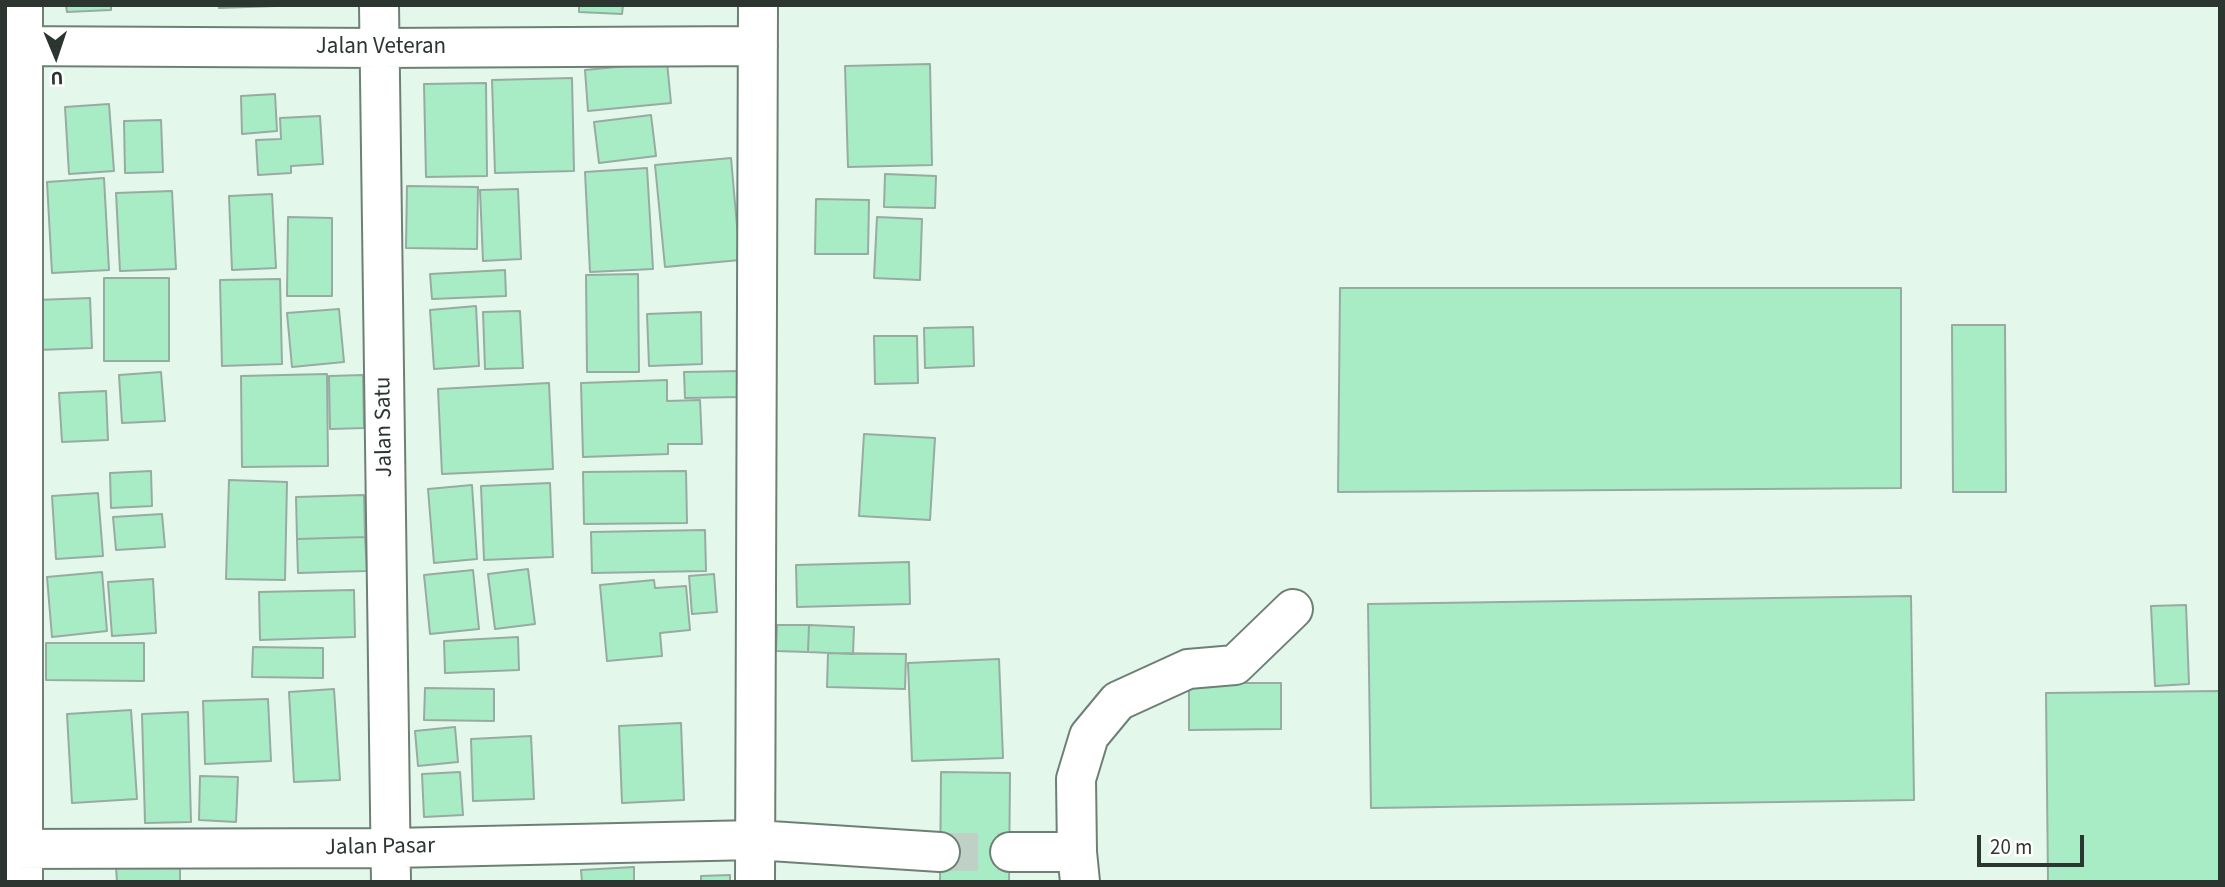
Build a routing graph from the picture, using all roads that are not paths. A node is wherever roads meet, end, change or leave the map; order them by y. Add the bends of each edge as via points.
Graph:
1 (23, 5) edge
2 (379, 5) edge
3 (758, 5) edge
4 (14, 46) edge
5 (758, 46) junction
6 (379, 48) junction
7 (1293, 608) dead end
8 (755, 841) junction
9 (940, 852) tunnel mouth
10 (1010, 852) tunnel mouth
11 (17, 860) edge
12 (392, 865) edge
13 (1078, 867) edge
14 (755, 882) edge

1 - 4 street
2 - 6 street, Jalan Satu
3 - 5 street
4 - 6 street, Jalan Veteran
4 - 11 street
5 - 6 street, Jalan Veteran
5 - 8 street
6 - 12 street, Jalan Satu
7 - 13 street via 1235,665 1188,669 1118,701 1089,736 1076,779
8 - 9 street, Jalan Pasar
8 - 12 street, Jalan Pasar
8 - 14 street
10 - 13 street
11 - 12 street, Jalan Pasar

